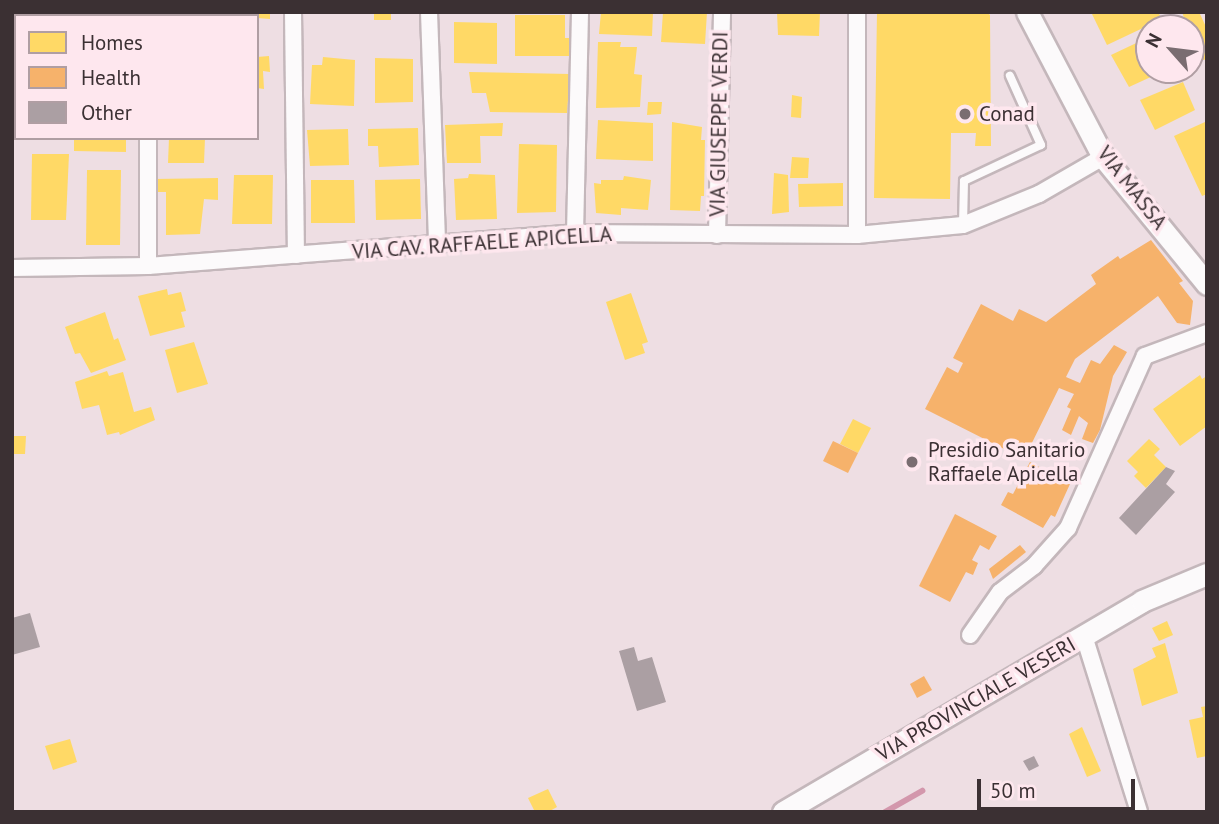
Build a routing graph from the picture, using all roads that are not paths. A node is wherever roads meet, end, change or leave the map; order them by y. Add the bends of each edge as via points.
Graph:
1 (293, 12) edge
2 (429, 12) edge
3 (580, 12) edge
4 (722, 12) edge
5 (857, 12) edge
6 (1027, 12) edge
7 (1010, 76) dead end
8 (148, 140) edge
9 (1103, 157) junction
10 (962, 225) junction
11 (575, 233) junction
12 (717, 235) junction
13 (857, 235) junction
14 (437, 245) junction
15 (296, 256) junction
16 (148, 266) junction
17 (12, 268) edge
18 (1207, 284) edge
19 (1207, 332) edge
20 (1207, 574) edge
21 (970, 635) dead end
22 (1084, 636) junction
23 (783, 812) edge
24 (1139, 812) edge

1 - 15 street
2 - 14 street
3 - 11 street
4 - 12 street, VIA GIUSEPPE VERDI
5 - 13 street
6 - 9 street, VIA MASSA
7 - 10 lane via 1041,145 964,181
8 - 16 street
9 - 10 street, VIA CAV. RAFFAELE APICELLA via 1039,194
9 - 18 street, VIA MASSA
10 - 13 street, VIA CAV. RAFFAELE APICELLA
11 - 12 street, VIA CAV. RAFFAELE APICELLA
11 - 14 street, VIA CAV. RAFFAELE APICELLA
12 - 13 street, VIA CAV. RAFFAELE APICELLA
14 - 15 street, VIA CAV. RAFFAELE APICELLA
15 - 16 street, VIA CAV. RAFFAELE APICELLA
16 - 17 street, VIA CAV. RAFFAELE APICELLA
19 - 21 street via 1145,356 1068,528 1034,566 1000,592
20 - 22 street via 1142,601
22 - 23 street, VIA PROVINCIALE VESERI
22 - 24 street, VIA PROVINCIALE VESERI

